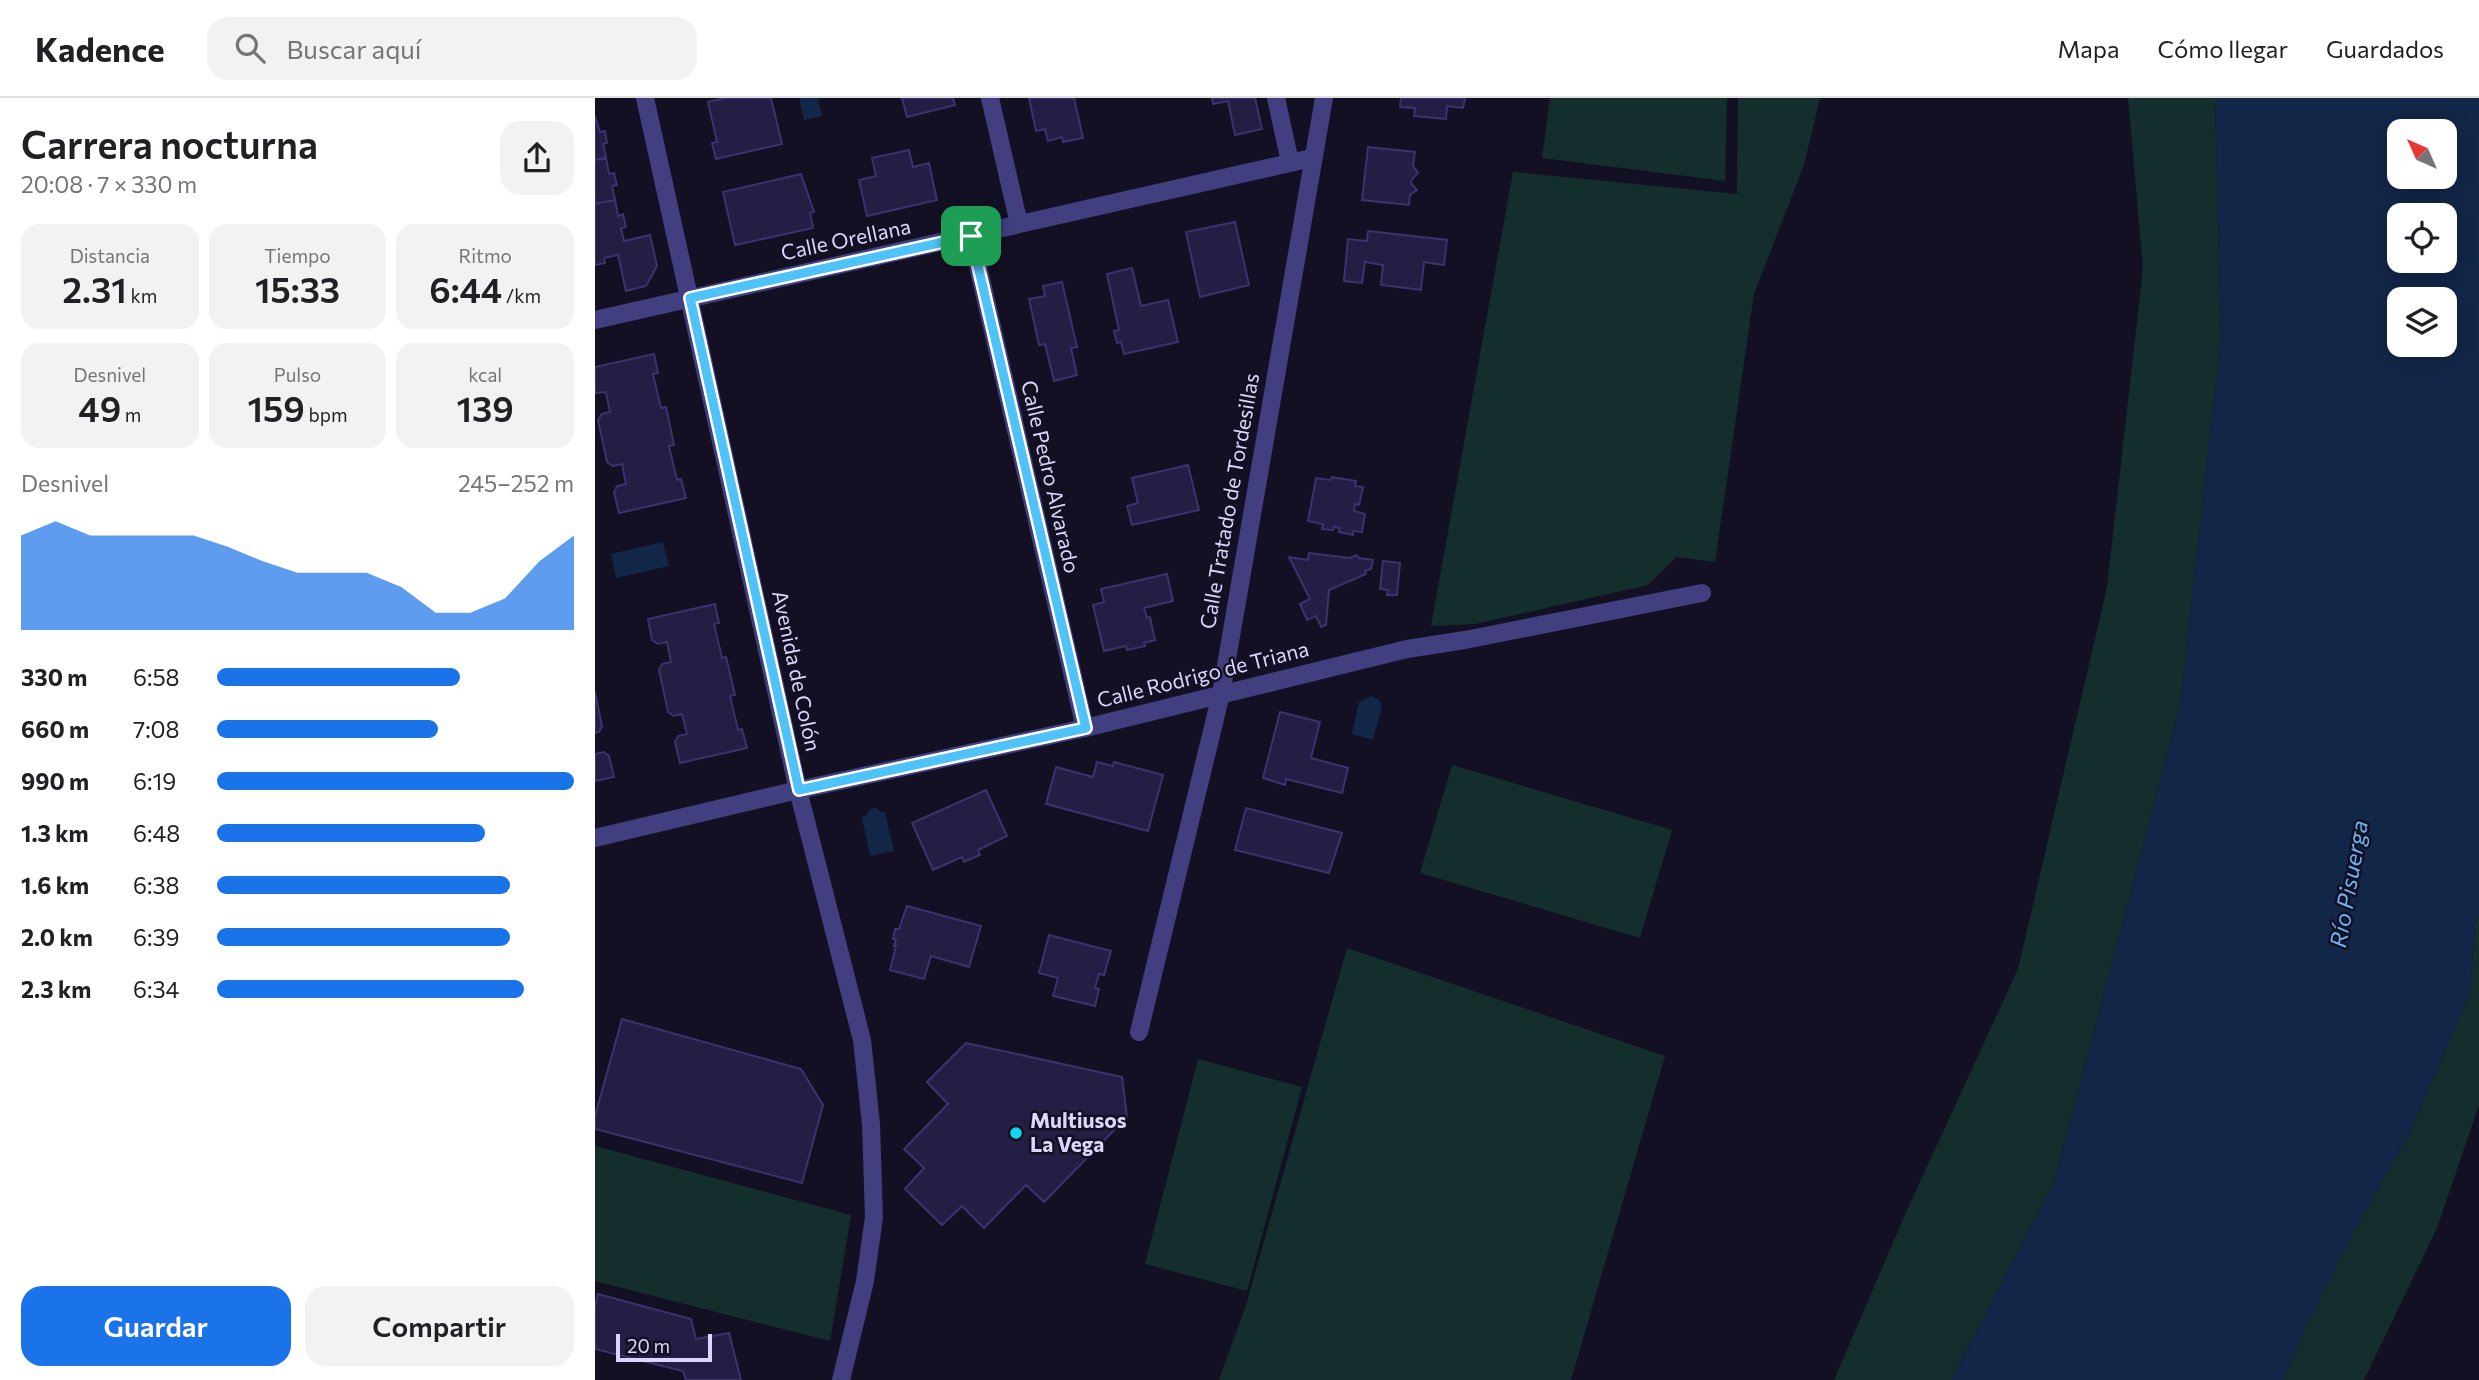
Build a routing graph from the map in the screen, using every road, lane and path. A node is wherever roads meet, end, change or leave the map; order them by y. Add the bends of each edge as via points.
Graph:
1 (645, 98) edge
2 (990, 98) edge
3 (1276, 98) edge
4 (1324, 98) edge
5 (1312, 158) junction
6 (1290, 162) junction
7 (1019, 224) junction
8 (971, 236) junction
9 (690, 298) junction
10 (595, 320) edge
11 (1702, 593) dead end
12 (1221, 694) junction
13 (1086, 728) junction
14 (799, 790) junction
15 (595, 838) edge
16 (1139, 1032) dead end
17 (841, 1380) edge

1 - 9 street, Avenida de Colón
2 - 7 street
3 - 6 street
4 - 5 street, Calle Tratado de Tordesillas
5 - 6 street, Calle Orellana
5 - 12 street, Calle Tratado de Tordesillas
6 - 7 street, Calle Orellana
7 - 8 street, Calle Orellana
8 - 9 street, Calle Orellana
8 - 13 street, Calle Pedro Alvarado
9 - 10 street, Calle Orellana
9 - 14 street, Avenida de Colón
11 - 12 street, Calle Rodrigo de Triana via 1407,649
12 - 13 street, Calle Rodrigo de Triana
12 - 16 street, Calle Tratado de Tordesillas
13 - 14 street, Calle Rodrigo de Triana
14 - 15 street, Calle Rodrigo de Triana
14 - 17 street, Avenida de Colón via 862,1040 871,1124 874,1217 865,1281

